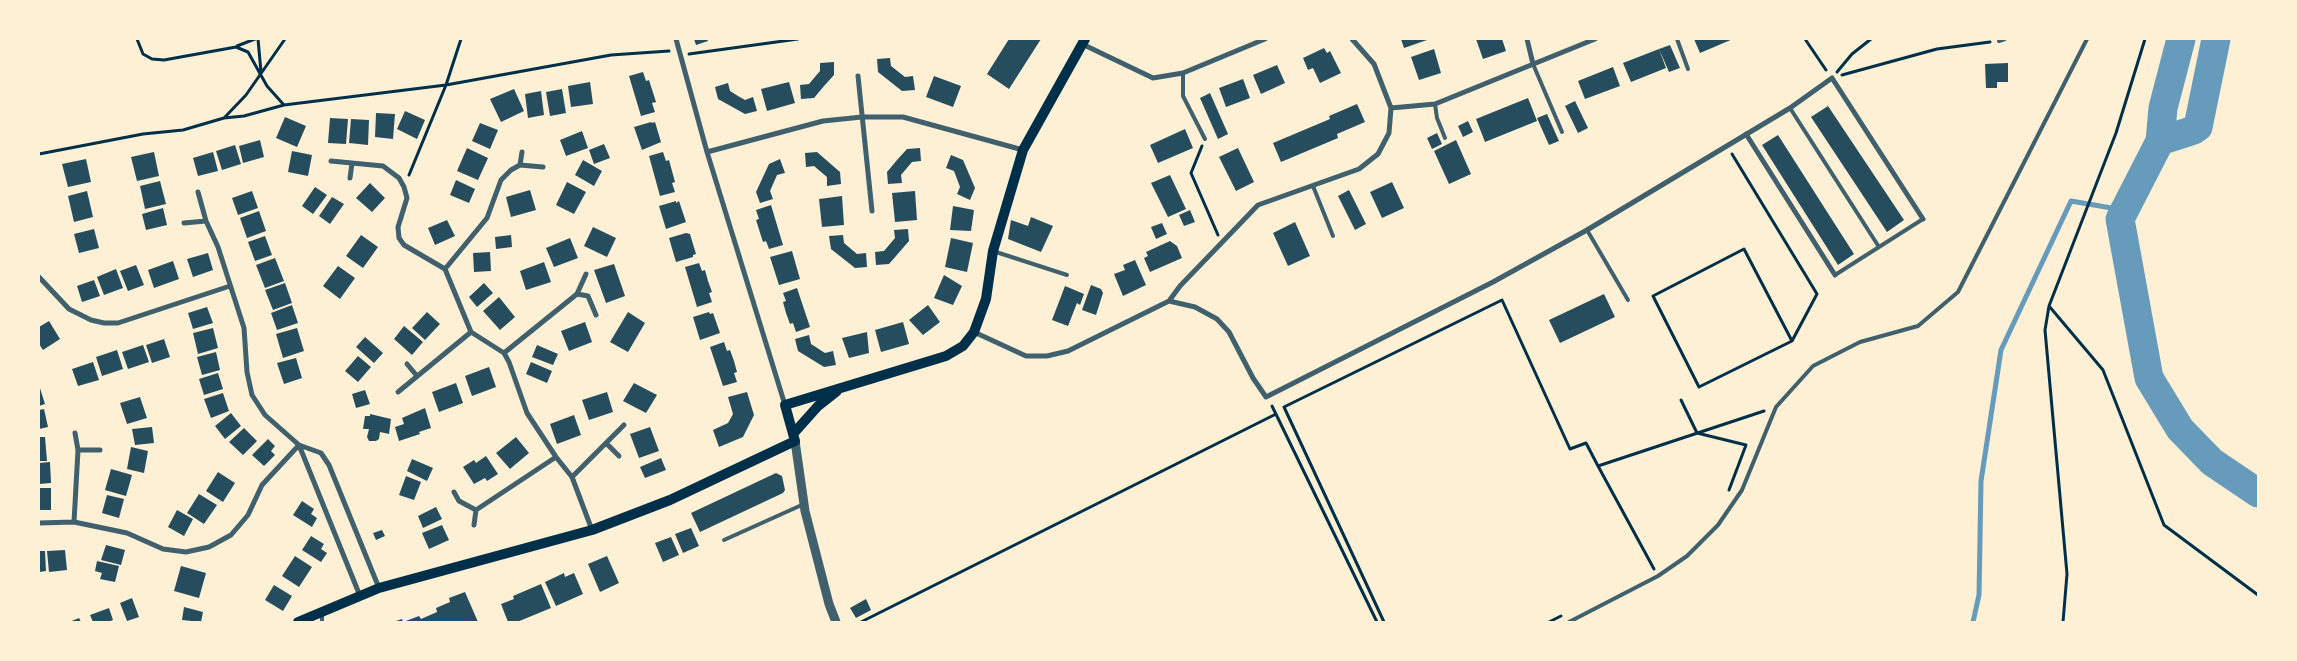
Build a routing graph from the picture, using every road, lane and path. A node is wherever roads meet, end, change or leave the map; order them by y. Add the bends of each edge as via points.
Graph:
1 (137, 39) edge
2 (257, 39) edge
3 (285, 39) edge
4 (461, 39) edge
5 (676, 39) edge
6 (798, 39) edge
7 (1266, 39) edge
8 (1352, 39) edge
9 (1527, 39) edge
10 (1596, 39) edge
11 (1677, 39) edge
12 (1805, 39) edge
13 (1871, 39) edge
14 (2005, 39) edge
15 (2086, 39) edge
16 (2146, 39) edge
17 (1084, 41) edge
18 (1999, 41) joint
19 (236, 47) junction
20 (678, 53) junction
21 (1534, 64) junction
22 (1688, 69) dead end
23 (261, 73) junction
24 (1183, 73) junction
25 (858, 76) dead end
26 (1832, 78) junction
27 (446, 85) junction
28 (1435, 104) junction
29 (284, 105) junction
30 (1391, 108) junction
31 (1790, 108) junction
32 (862, 116) junction
33 (224, 118) junction
34 (1562, 132) dead end
35 (1746, 134) junction
36 (1445, 138) dead end
37 (1205, 139) joint
38 (1726, 145) junction
39 (1023, 150) junction
40 (522, 152) dead end
41 (706, 152) junction
42 (39, 154) edge
43 (331, 161) dead end
44 (352, 163) junction
45 (520, 165) junction
46 (543, 167) dead end
47 (350, 178) dead end
48 (399, 178) junction
49 (1312, 186) junction
50 (198, 192) dead end
51 (872, 211) dead end
52 (1922, 218) joint
53 (206, 221) junction
54 (184, 223) dead end
55 (1587, 230) junction
56 (1333, 236) dead end
57 (1222, 243) junction
58 (1879, 247) junction
59 (993, 251) junction
60 (445, 270) junction
61 (586, 274) dead end
62 (1067, 275) dead end
63 (1835, 275) joint
64 (39, 277) edge
65 (230, 286) junction
66 (577, 294) junction
67 (1170, 300) junction
68 (1628, 300) dead end
69 (2048, 306) junction
70 (596, 315) dead end
71 (471, 332) junction
72 (974, 332) junction
73 (1792, 341) junction
74 (504, 353) junction
75 (407, 364) dead end
76 (417, 376) junction
77 (844, 386) junction
78 (398, 392) dead end
79 (1681, 400) dead end
80 (784, 404) junction
81 (1776, 407) junction
82 (624, 425) dead end
83 (75, 433) dead end
84 (1698, 433) junction
85 (794, 438) junction
86 (607, 444) junction
87 (299, 445) junction
88 (78, 450) junction
89 (100, 450) dead end
90 (619, 456) dead end
91 (556, 457) junction
92 (1598, 466) junction
93 (572, 477) junction
94 (454, 492) dead end
95 (1726, 499) dead end
96 (804, 507) junction
97 (476, 510) junction
98 (74, 522) junction
99 (39, 523) edge
100 (474, 525) dead end
101 (592, 530) junction
102 (724, 540) dead end
103 (1662, 565) dead end
104 (1655, 570) junction
105 (1646, 574) dead end
106 (1658, 576) junction
107 (379, 588) junction
108 (2258, 595) edge
109 (360, 596) junction
110 (1566, 614) dead end
111 (322, 617) edge
112 (300, 622) edge
113 (836, 622) edge
114 (861, 622) edge
115 (1377, 622) edge
116 (1384, 622) edge
117 (1548, 622) edge
118 (1569, 622) edge
119 (2063, 622) edge

1 - 19 path via 143,54 164,60
2 - 19 path
2 - 23 path
3 - 23 path
4 - 27 path
5 - 20 street
6 - 20 path
7 - 24 street
8 - 30 street via 1374,64
9 - 21 street
10 - 21 street
11 - 22 lane
12 - 26 path
13 - 26 path via 1852,54
14 - 18 lane
15 - 81 lane via 1958,292 1918,326 1860,342 1814,366
16 - 69 path via 2116,133
17 - 24 street via 1153,78
17 - 39 main road
18 - 26 path via 1937,49
19 - 23 path via 248,52
20 - 27 path via 611,55
20 - 41 street
21 - 28 street
21 - 34 lane
23 - 29 path via 267,86
23 - 33 path
24 - 37 lane via 1183,96
25 - 32 street
26 - 31 street
26 - 52 street
27 - 29 path
27 - 48 path via 410,175
28 - 30 street
28 - 36 lane
29 - 33 path
30 - 49 street via 1389,133 1378,154 1359,169
31 - 35 street
31 - 58 lane
32 - 39 street via 903,117
32 - 41 street via 823,121
32 - 51 street
33 - 42 path via 183,130 143,134
35 - 38 street
35 - 63 street
37 - 57 path via 1191,173
38 - 55 street
38 - 73 path via 1817,294
39 - 59 main road
40 - 45 street
41 - 80 street
43 - 44 street
44 - 47 street
44 - 48 street via 383,166
45 - 46 street
45 - 60 street via 501,180 487,218
48 - 60 street via 407,198 398,227 399,238 404,246
49 - 56 lane
49 - 57 street via 1258,205
50 - 53 street
52 - 58 lane
53 - 54 street
53 - 65 street
55 - 67 street via 1266,397 1229,332 1217,319 1195,307
55 - 68 lane
57 - 67 street
58 - 63 lane
59 - 62 lane
59 - 72 main road via 986,299
60 - 71 street
61 - 66 street
64 - 65 street via 69,309 104,323 118,323
65 - 87 street via 244,328 246,372 252,395 265,415
66 - 70 street via 588,296
66 - 74 street
67 - 72 street via 1068,351 1047,356 1026,356
69 - 108 path via 2103,370 2164,526
69 - 119 path via 2045,330 2067,574
71 - 74 street
71 - 76 street
72 - 77 main road via 963,346 946,356
73 - 73 path via 1699,387 1653,296 1744,249
74 - 91 street via 527,413
75 - 76 street
76 - 78 street
77 - 80 main road
77 - 85 main road via 818,406
79 - 84 path
80 - 85 main road
81 - 84 path
81 - 106 lane via 1742,490 1718,525 1687,556
82 - 86 street
83 - 88 street
84 - 92 path
84 - 95 path via 1746,445
85 - 96 street
85 - 101 main road via 670,500
86 - 90 street
86 - 93 street
87 - 98 street via 262,485 248,515 231,535 209,547 186,552 163,549 127,533
87 - 107 street via 321,453 329,465
87 - 109 street
88 - 89 street
88 - 98 street
91 - 93 street
91 - 97 street
92 - 104 path
92 - 116 path via 1586,443 1570,449 1502,300 1284,408
93 - 101 street
94 - 97 street
96 - 102 lane
96 - 113 street
97 - 100 street
98 - 99 street
101 - 107 main road
103 - 104 path
104 - 105 path
104 - 106 path
106 - 118 lane
107 - 109 main road
109 - 111 main road
110 - 117 path
111 - 112 main road
114 - 115 path via 1276,414

